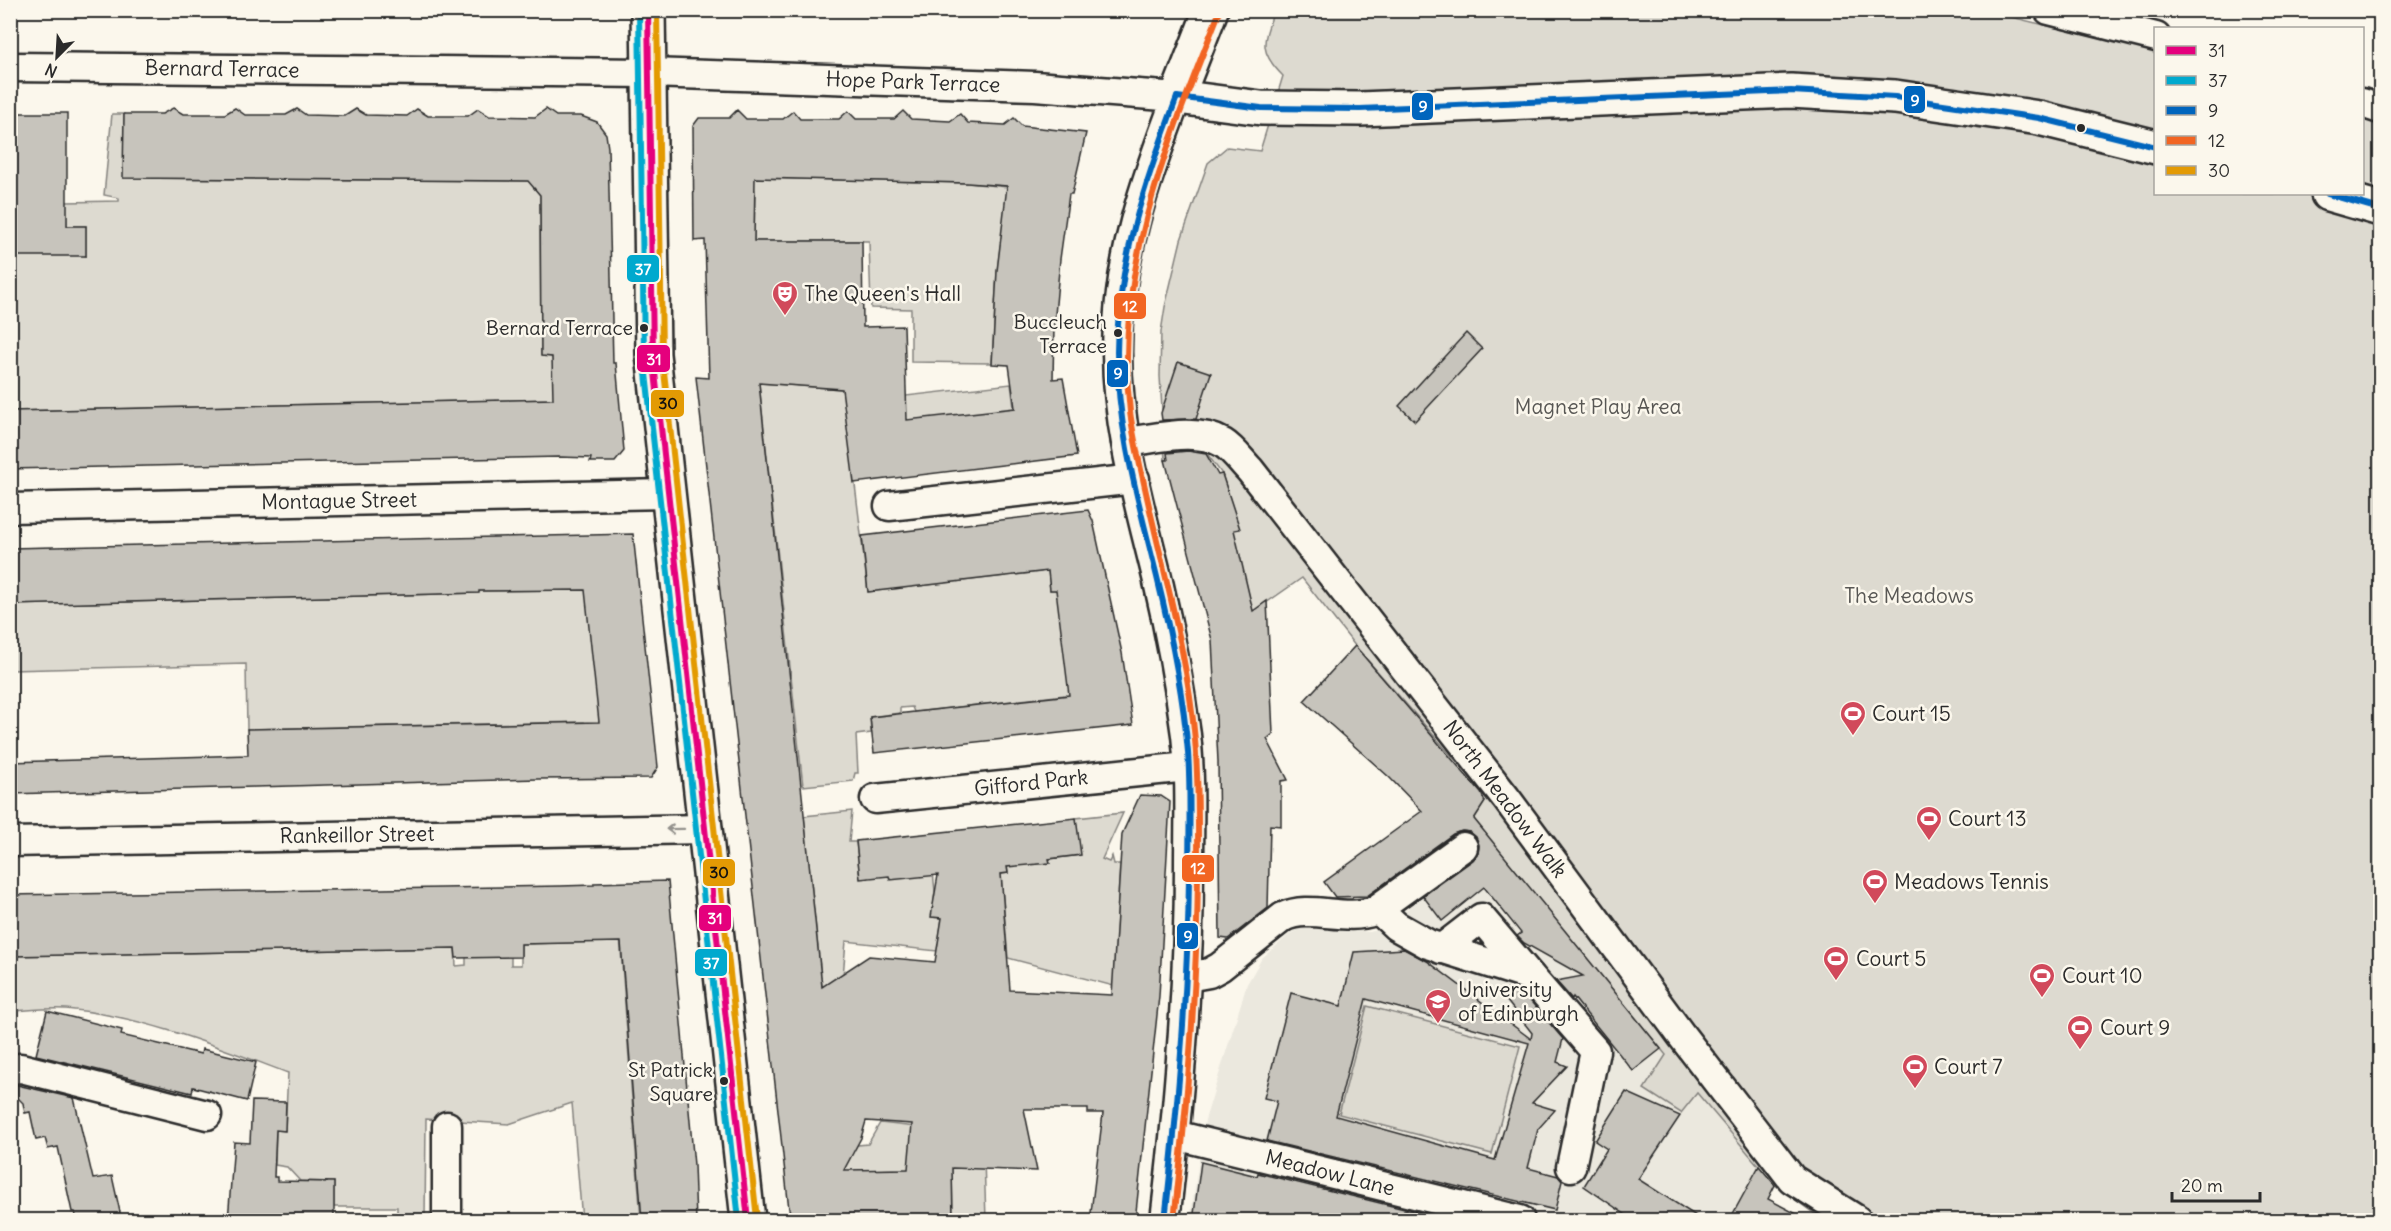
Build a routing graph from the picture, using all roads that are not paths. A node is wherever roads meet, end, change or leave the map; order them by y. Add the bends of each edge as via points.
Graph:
1 (648, 10) edge
2 (1211, 10) edge
3 (2062, 12) edge
4 (2154, 36) edge
5 (10, 67) edge
6 (649, 73) junction
7 (1177, 97) junction
8 (2364, 104) edge
9 (2380, 109) edge
10 (2154, 147) edge
11 (2331, 195) edge
12 (2380, 209) edge
13 (1126, 442) junction
14 (1135, 479) junction
15 (667, 494) junction
16 (889, 506) dead end
17 (10, 508) edge
18 (1188, 768) junction
19 (875, 799) dead end
20 (704, 828) junction
21 (10, 842) edge
22 (1463, 847) dead end
23 (1378, 909) junction
24 (1441, 949) junction
25 (1530, 976) junction
26 (1186, 977) junction
27 (10, 1069) edge
28 (207, 1115) dead end
29 (447, 1126) dead end
30 (1175, 1135) junction
31 (1571, 1167) dead end
32 (1491, 1217) edge
33 (447, 1221) edge
34 (748, 1221) edge
35 (1165, 1221) edge
36 (1520, 1221) edge
37 (1857, 1221) edge

1 - 6 main road
2 - 7 main road
3 - 4 street
5 - 6 street, Bernard Terrace
6 - 7 street, Hope Park Terrace via 1035,86
6 - 15 main road via 652,354
7 - 10 main road via 1261,108 1360,109 1791,91 1896,97 2039,118
7 - 13 street via 1147,176 1125,264 1117,352
8 - 9 street
11 - 12 main road
13 - 14 street
13 - 37 street, North Meadow Walk via 1212,437 1225,444 1250,470 1506,798 1792,1179
14 - 16 street
14 - 18 street via 1168,627
15 - 17 street, Montague Street
15 - 20 main road
18 - 19 street, Gifford Park
18 - 26 street via 1190,910
20 -> 21 street, Rankeillor Street
20 - 34 main road
22 - 23 street
23 - 24 street via 1413,937
23 - 26 street via 1359,915 1290,914 1220,967
24 - 25 street
24 - 25 street via 1481,918
25 - 31 street via 1595,1051
26 - 30 street
27 - 28 street via 21,1068
29 - 33 street
30 - 32 street, Meadow Lane
30 - 35 street
32 - 36 street, Meadow Lane

